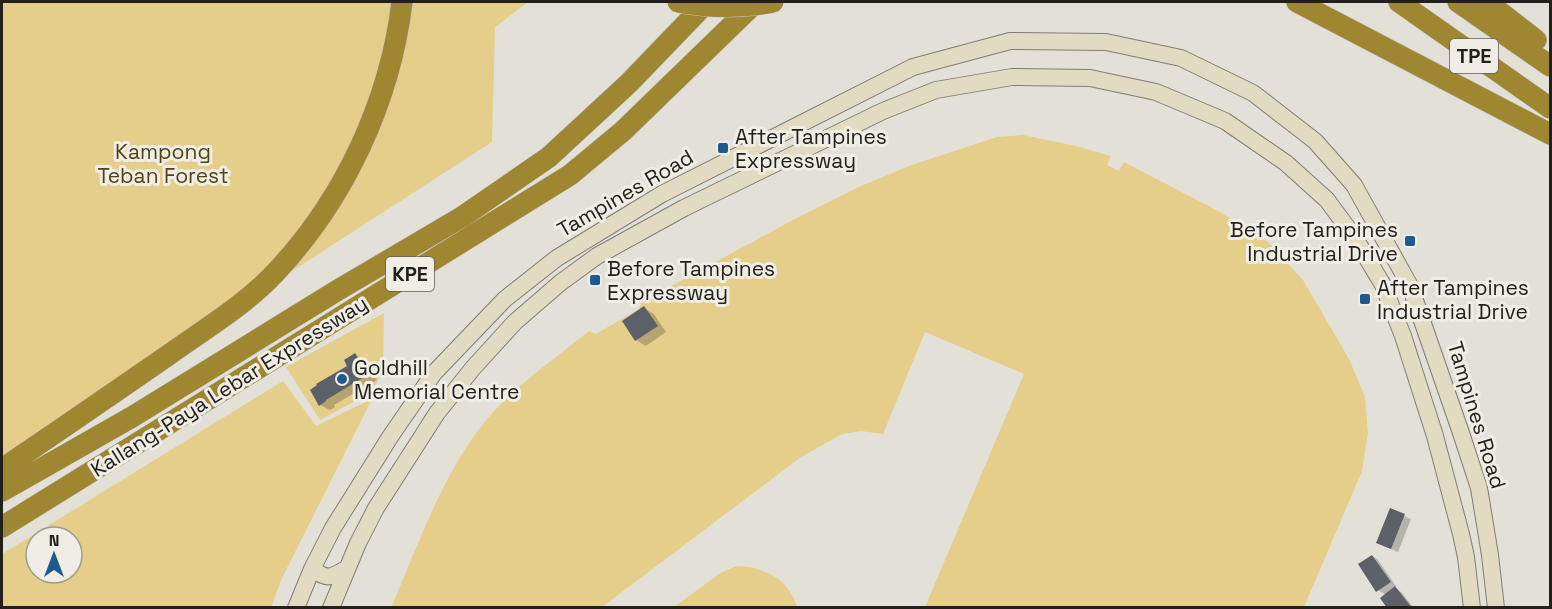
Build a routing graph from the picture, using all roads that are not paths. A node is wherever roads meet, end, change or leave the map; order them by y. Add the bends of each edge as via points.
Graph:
1 (402, 2) edge
2 (678, 2) edge
3 (707, 2) edge
4 (739, 2) edge
5 (756, 2) edge
6 (773, 2) edge
7 (1297, 2) edge
8 (1399, 2) edge
9 (1458, 2) edge
10 (1487, 2) edge
11 (710, 45) junction
12 (1551, 50) edge
13 (1551, 66) edge
14 (1551, 108) edge
15 (1551, 134) edge
16 (2, 469) edge
17 (2, 491) edge
18 (2, 527) edge
19 (312, 569) junction
20 (346, 569) junction
21 (296, 608) edge
22 (331, 608) edge
23 (1472, 608) edge
24 (1496, 608) edge

1 - 16 highway via 387,77 372,119 342,182 274,274 231,311
2 - 6 highway, bridge via 732,6
3 - 17 highway, KPE via 629,83 549,157 462,217
4 - 11 highway
5 - 11 highway
7 - 15 highway
8 - 14 highway, TPE
9 - 13 highway, TPE
10 - 12 highway
11 - 18 highway, Kallang-Paya Lebar Expressway / KPE via 623,131 570,175
19 - 20 main road via 332,577
19 - 21 main road, Tampines Road
19 - 24 main road, Tampines Road via 355,492 435,374 505,299 557,258 662,194 914,67 1010,41 1106,42 1181,58 1253,93 1315,141 1354,185 1410,286 1452,407 1479,488
20 - 22 main road, Tampines Road
20 - 23 main road, Tampines Road via 376,508 444,404 515,321 597,256 684,208 883,111 936,90 1012,77 1090,78 1156,92 1225,121 1286,163 1327,200 1355,238 1383,285 1418,380 1461,534

